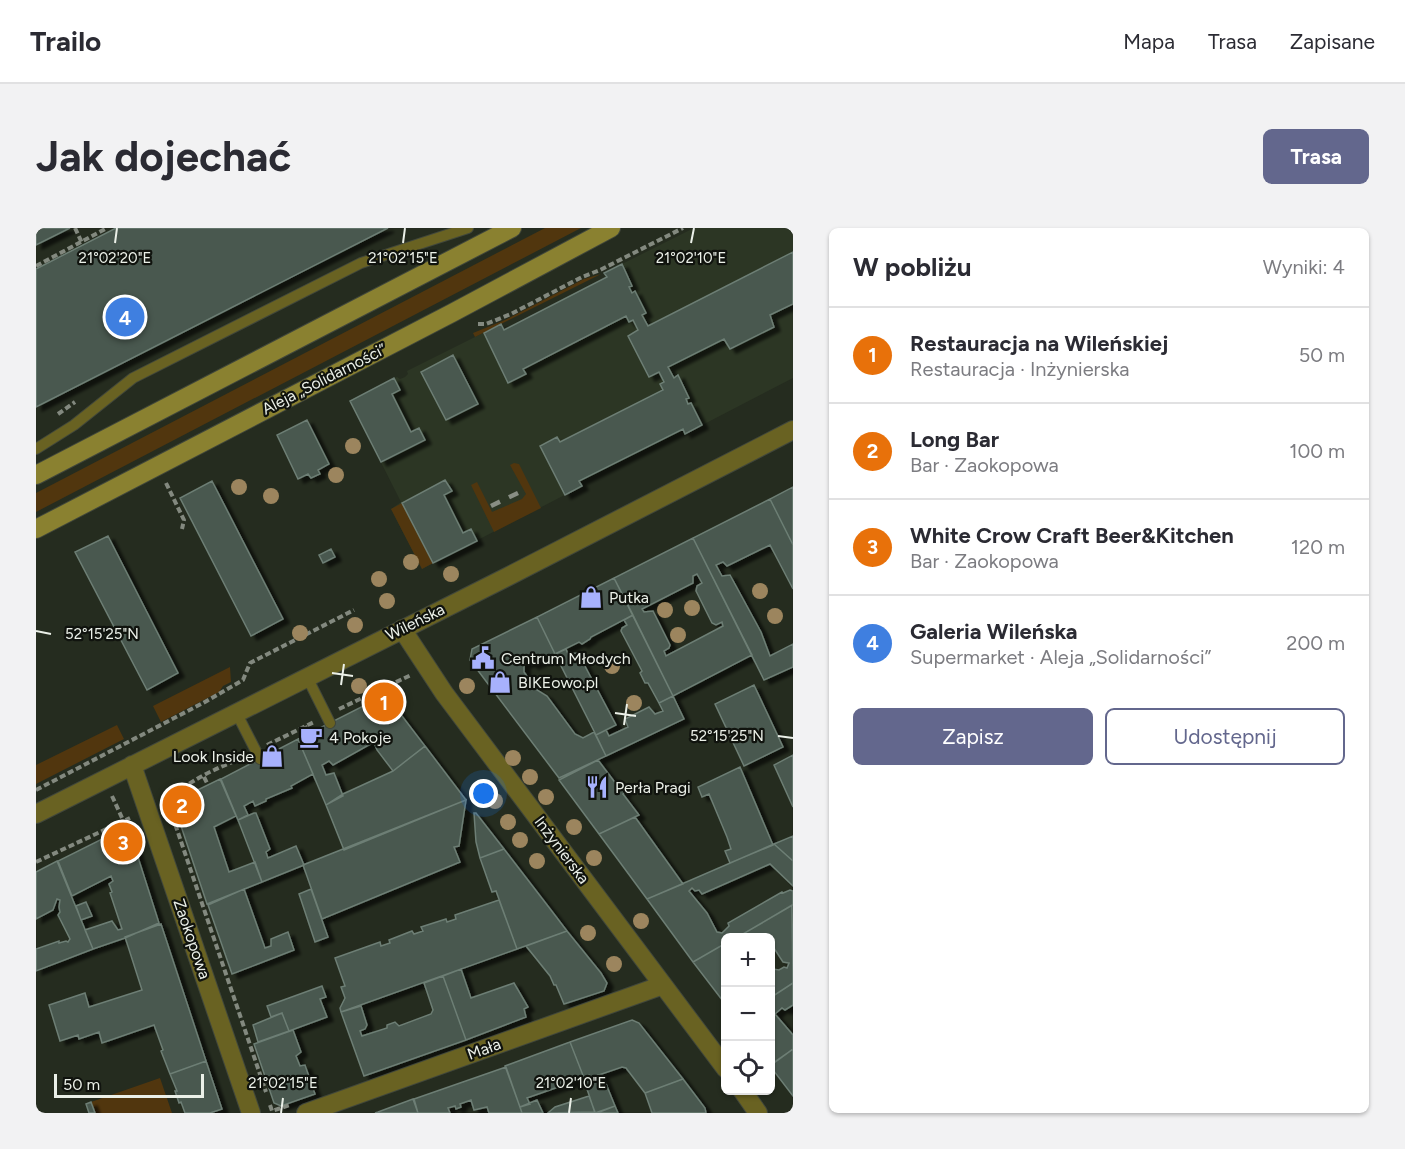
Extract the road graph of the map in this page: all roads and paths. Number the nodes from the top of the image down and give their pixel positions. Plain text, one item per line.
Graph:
1 (75, 228) edge
2 (107, 228) edge
3 (468, 228) edge
4 (512, 228) edge
5 (611, 228) edge
6 (683, 228) edge
7 (82, 243) junction
8 (36, 266) edge
9 (478, 324) dead end
10 (793, 430) edge
11 (36, 449) edge
12 (36, 475) edge
13 (166, 483) dead end
14 (36, 529) edge
15 (182, 529) dead end
16 (354, 610) dead end
17 (402, 628) junction
18 (416, 672) dead end
19 (307, 677) junction
20 (385, 686) junction
21 (385, 698) dead end
22 (236, 712) junction
23 (328, 719) junction
24 (305, 726) junction
25 (309, 734) dead end
26 (258, 755) junction
27 (132, 765) junction
28 (204, 777) junction
29 (208, 785) dead end
30 (36, 790) edge
31 (174, 803) junction
32 (148, 811) junction
33 (36, 814) edge
34 (36, 862) edge
35 (663, 985) junction
36 (721, 1062) edge
37 (745, 1095) edge
38 (300, 1108) edge
39 (251, 1113) edge
40 (758, 1113) edge

1 - 7 path
2 - 7 path
3 - 11 lane
4 - 12 main road
5 - 14 main road, Aleja „Solidarności”
6 - 9 path
7 - 8 path
10 - 17 street, Wileńska
13 - 15 path
16 - 30 path
17 - 19 street, Wileńska
17 - 35 street, Inżynierska
18 - 20 path
19 - 22 street, Wileńska
19 - 23 lane
20 - 21 path
20 - 23 path
22 - 26 lane
22 - 27 street, Wileńska
23 - 24 path
24 - 25 path
24 - 26 path
26 - 28 path
27 - 32 street, Zaokopowa
27 - 33 street, Wileńska
28 - 29 path
28 - 31 path
31 - 32 path
31 - 38 path
32 - 34 path
32 - 39 street, Zaokopowa
35 - 36 street, Inżynierska
35 - 38 street, Mała
37 - 40 street

